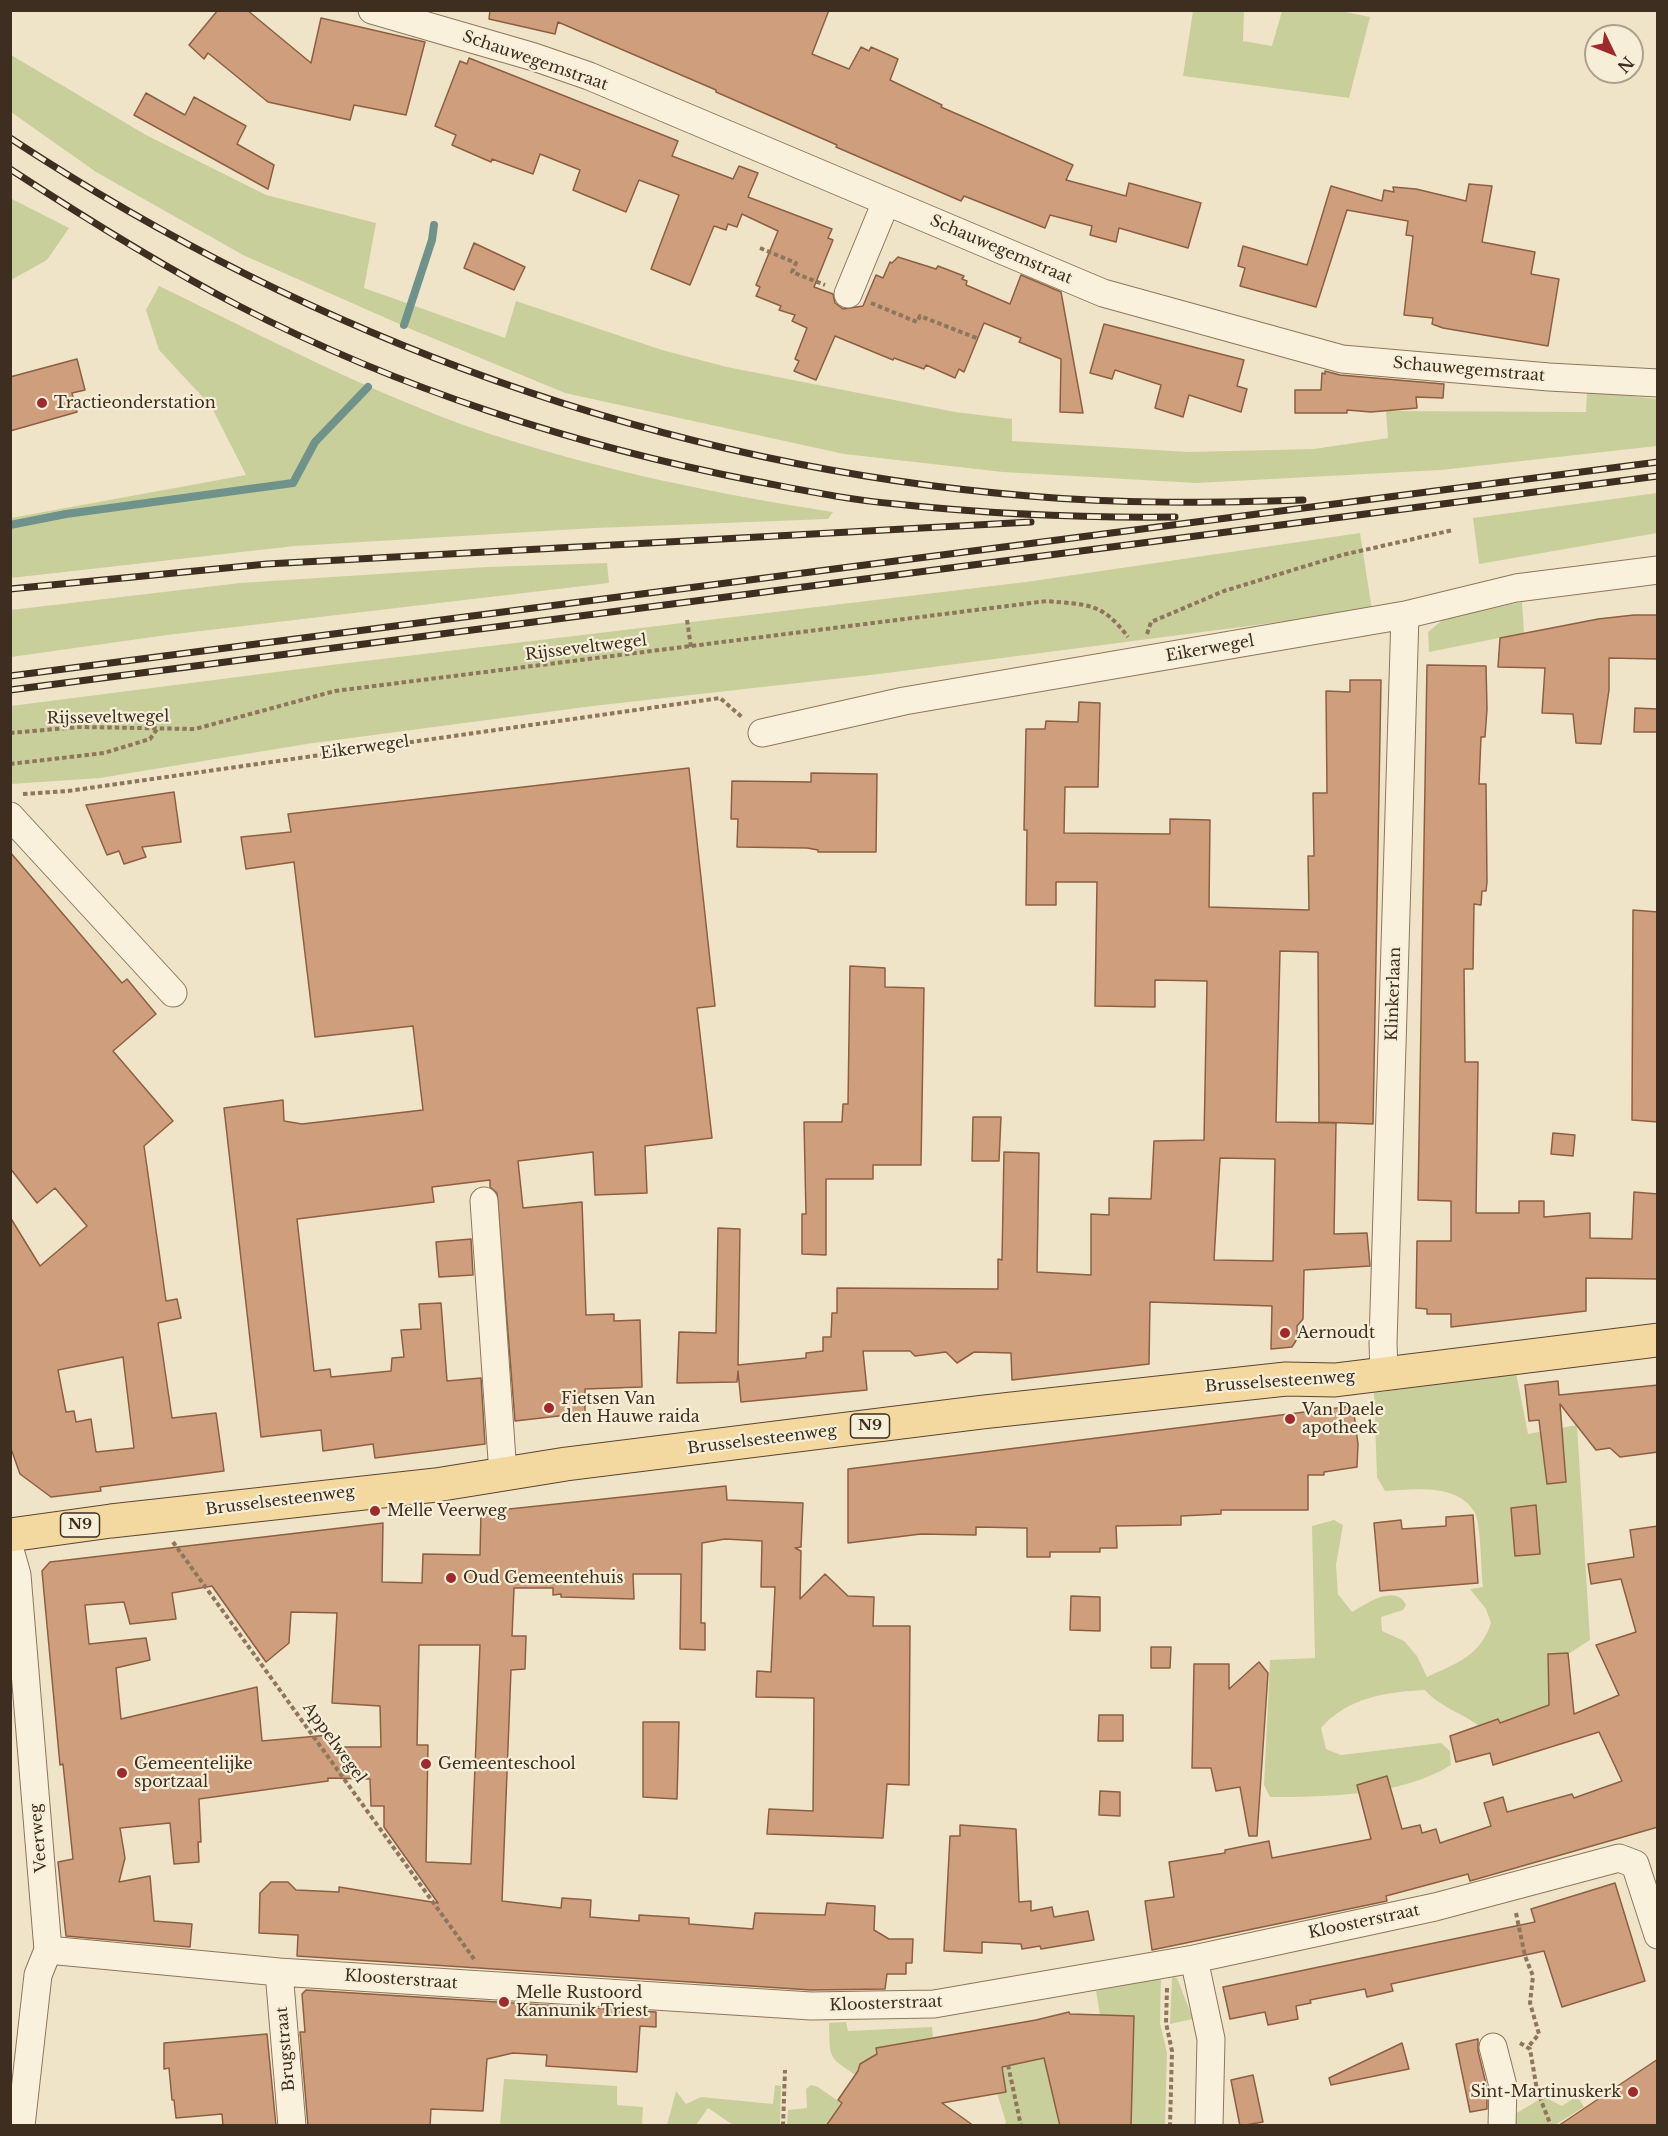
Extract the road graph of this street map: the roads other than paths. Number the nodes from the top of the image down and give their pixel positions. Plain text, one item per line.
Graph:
1 (372, 10) edge
2 (886, 202) junction
3 (848, 294) dead end
4 (1658, 383) edge
5 (1658, 570) edge
6 (1405, 615) junction
7 (762, 733) dead end
8 (16, 805) edge
9 (173, 993) dead end
10 (484, 1201) dead end
11 (1658, 1340) edge
12 (1384, 1373) junction
13 (503, 1474) junction
14 (10, 1535) edge
15 (10, 1550) edge
16 (1658, 1935) edge
17 (48, 1950) junction
18 (1194, 1959) junction
19 (279, 1972) junction
20 (1503, 2044) road end
21 (21, 2126) edge
22 (292, 2126) edge
23 (1209, 2126) edge
24 (1502, 2126) edge

1 - 2 street, Schauwegemstraat
2 - 3 street
2 - 4 street, Schauwegemstraat
5 - 6 street, Eikerwegel
6 - 7 street, Eikerwegel
6 - 12 street, Klinkerlaan
8 - 9 street
10 - 13 street
11 - 12 main road, Brusselsesteenweg / N9
12 - 13 main road, Brusselsesteenweg / N9
13 - 14 main road, Brusselsesteenweg / N9
15 - 17 street, Veerweg
16 - 18 street, Kloosterstraat
17 - 19 street, Kloosterstraat
17 - 21 street, Veerweg
18 - 19 street, Kloosterstraat
18 - 23 street
19 - 22 street, Brugstraat
20 - 24 street

